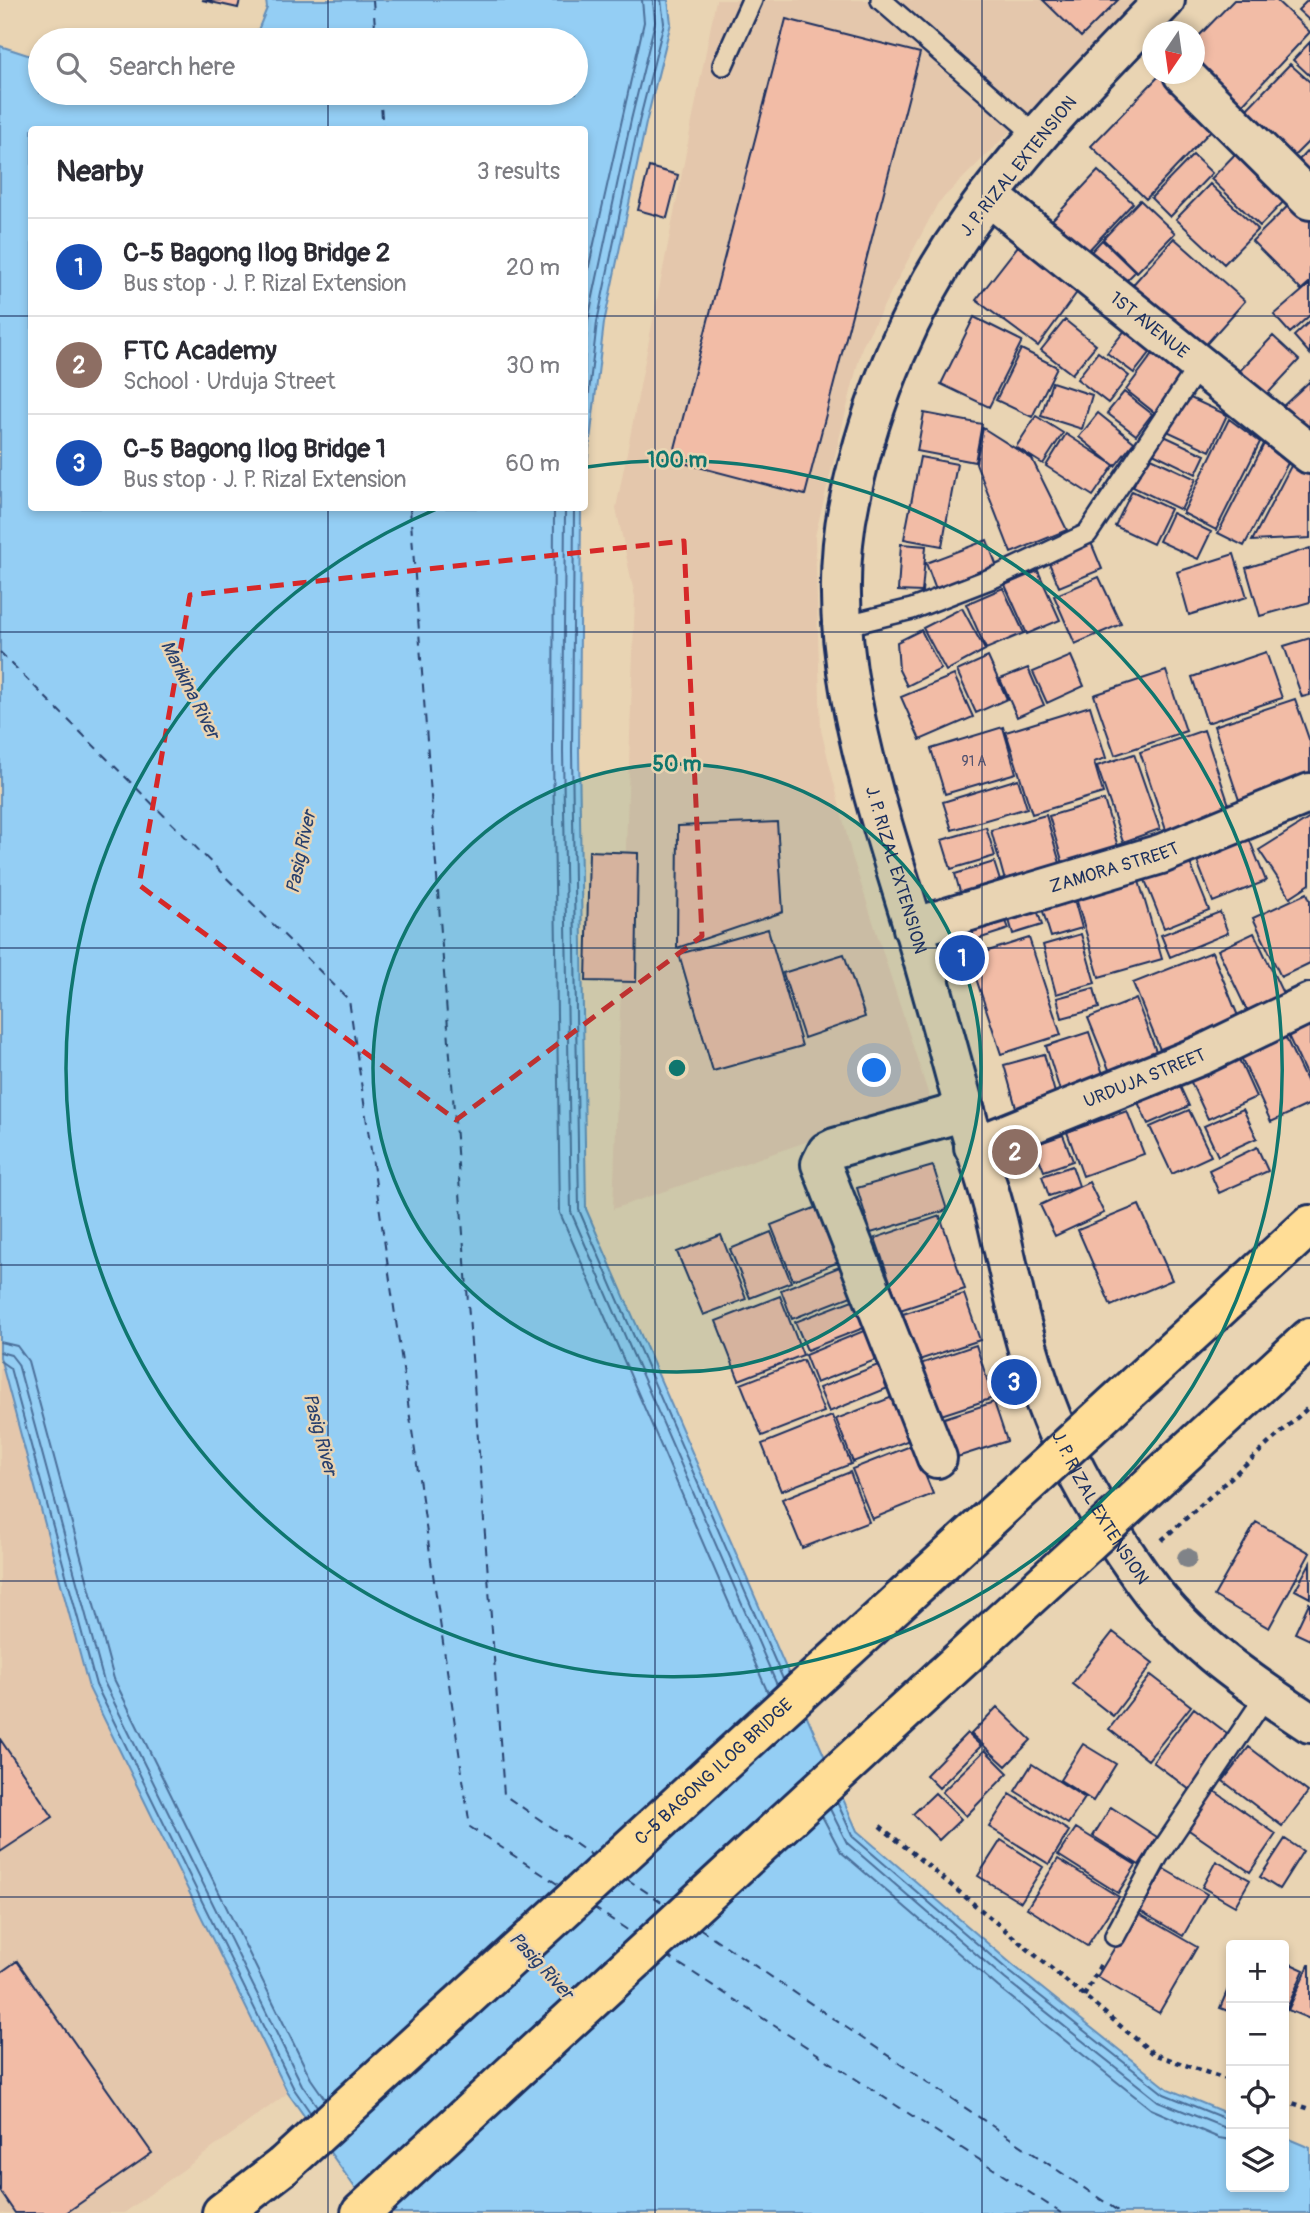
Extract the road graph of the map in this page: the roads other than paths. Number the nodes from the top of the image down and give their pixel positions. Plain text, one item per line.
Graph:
1 (752, 0) edge
2 (881, 0) edge
3 (1155, 15) edge
4 (723, 65) dead end
5 (1193, 84) edge
6 (1038, 137) junction
7 (989, 196) junction
8 (1310, 200) edge
9 (1200, 364) junction
10 (1310, 454) edge
11 (842, 626) junction
12 (1310, 793) edge
13 (914, 928) junction
14 (1310, 1003) edge
15 (970, 1129) junction
16 (1310, 1225) edge
17 (1310, 1338) edge
18 (937, 1458) dead end
19 (1267, 1694) junction
20 (1310, 1723) edge
21 (1115, 1936) road end
22 (222, 2213) edge
23 (361, 2213) edge

1 - 4 lane
2 - 6 lane
3 - 6 main road, J. P. RIZAL EXTENSION
5 - 8 main road
6 - 7 main road, J. P. RIZAL EXTENSION
7 - 9 main road, 1ST AVENUE
7 - 11 main road, J. P. RIZAL EXTENSION
9 - 10 main road, 1ST AVENUE
9 - 11 lane
11 - 13 main road, J. P. RIZAL EXTENSION
12 - 13 main road, ZAMORA STREET
13 - 15 main road, J. P. RIZAL EXTENSION
14 - 15 main road, URDUJA STREET
15 - 18 main road, URDUJA STREET
15 - 19 main road, J. P. RIZAL EXTENSION
16 - 22 main road, C-5 BAGONG ILOG BRIDGE, bridge
17 - 23 main road, bridge
19 - 20 main road, J. P. RIZAL EXTENSION
19 - 21 lane

